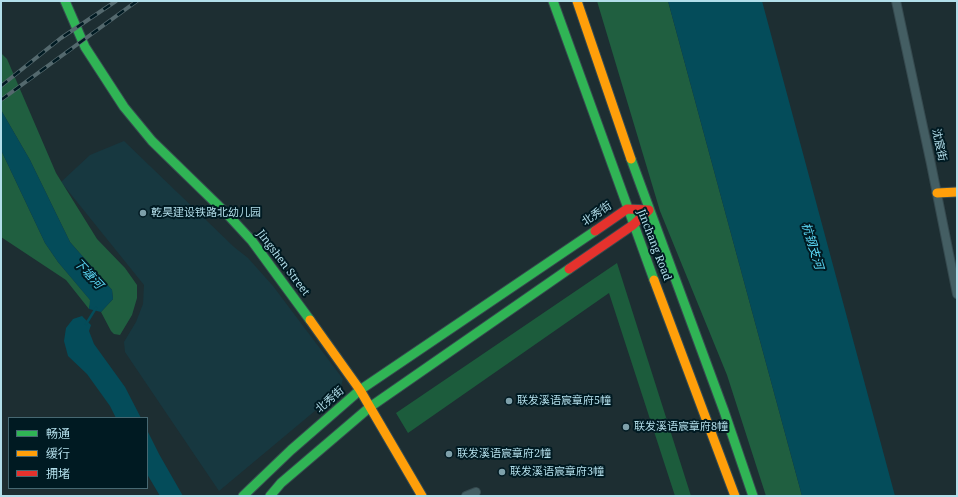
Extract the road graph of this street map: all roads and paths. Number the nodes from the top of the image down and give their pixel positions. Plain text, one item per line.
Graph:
1 (65, 1) edge
2 (553, 1) edge
3 (577, 1) edge
4 (896, 1) edge
5 (957, 192) edge
6 (937, 193) junction
7 (627, 208) junction
8 (649, 210) junction
9 (633, 226) junction
10 (957, 294) edge
11 (360, 390) junction
12 (370, 407) junction
13 (476, 492) dead end
14 (243, 496) edge
15 (270, 496) edge
16 (422, 496) edge
17 (466, 496) edge
18 (735, 496) edge
19 (753, 496) edge

1 - 11 main road, Jingshen Street
2 - 7 main road, Jinchang Road
3 - 8 main road, Jinchang Road
4 - 6 street, 沈宸街
5 - 6 main road
6 - 10 street, 沈宸街
7 - 8 main road, 北秀街
7 - 9 main road, Jinchang Road
7 - 11 main road, 北秀街
8 - 9 main road
8 - 19 main road, Jinchang Road
9 - 12 main road
9 - 18 main road, Jinchang Road
11 - 12 main road, Jingshen Street
11 - 14 main road, 北秀街
12 - 15 main road
12 - 16 main road, Jingshen Street
13 - 17 street

